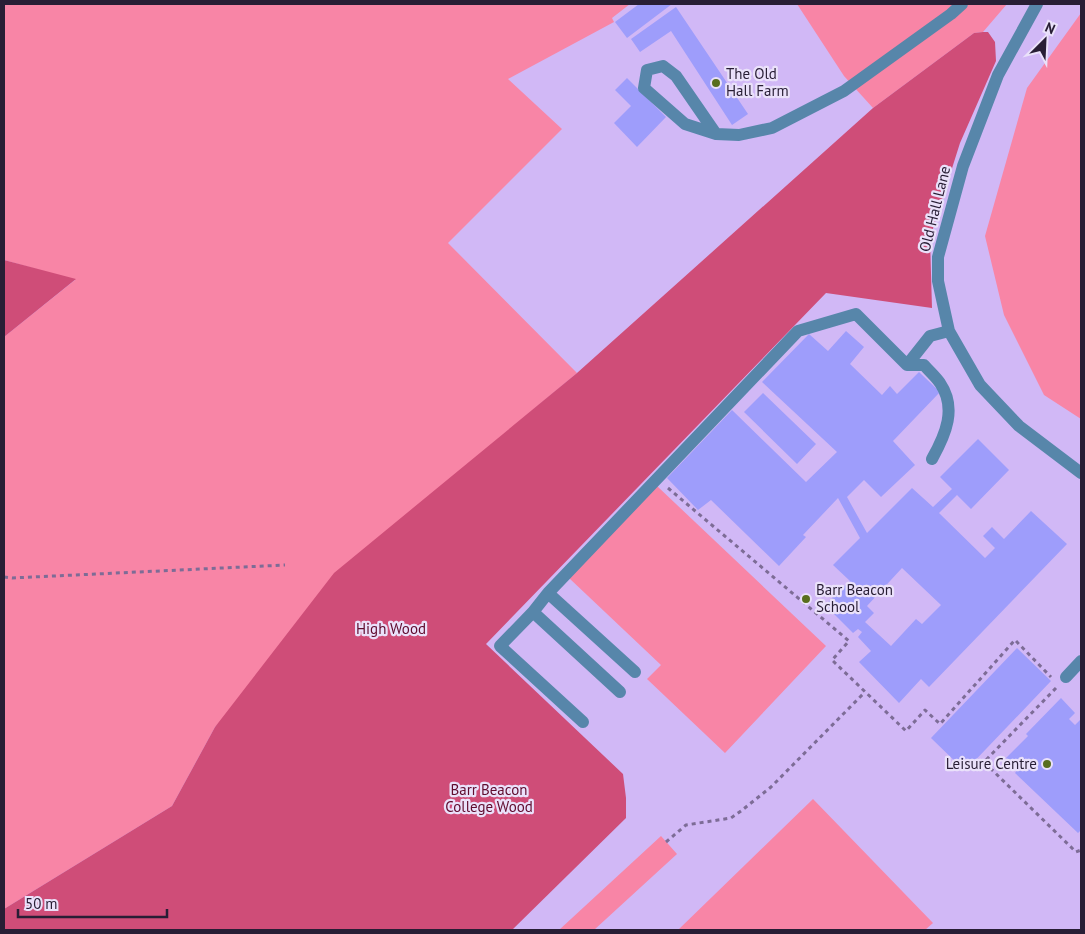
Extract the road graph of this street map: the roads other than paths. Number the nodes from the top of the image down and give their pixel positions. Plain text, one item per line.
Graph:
1 (962, 4) edge
2 (1037, 4) edge
3 (716, 134) junction
4 (949, 331) junction
5 (907, 365) junction
6 (932, 459) dead end
7 (1081, 473) edge
8 (548, 593) junction
9 (533, 612) junction
10 (1081, 661) edge
11 (635, 672) dead end
12 (1062, 681) road end
13 (620, 692) dead end
14 (583, 722) dead end

1 - 3 street
2 - 4 street, Old Hall Lane
3 - 3 street
4 - 5 street
4 - 7 street, Old Hall Lane
5 - 6 street
5 - 8 street
8 - 9 street
8 - 11 street
9 - 13 street
9 - 14 street
10 - 12 street

